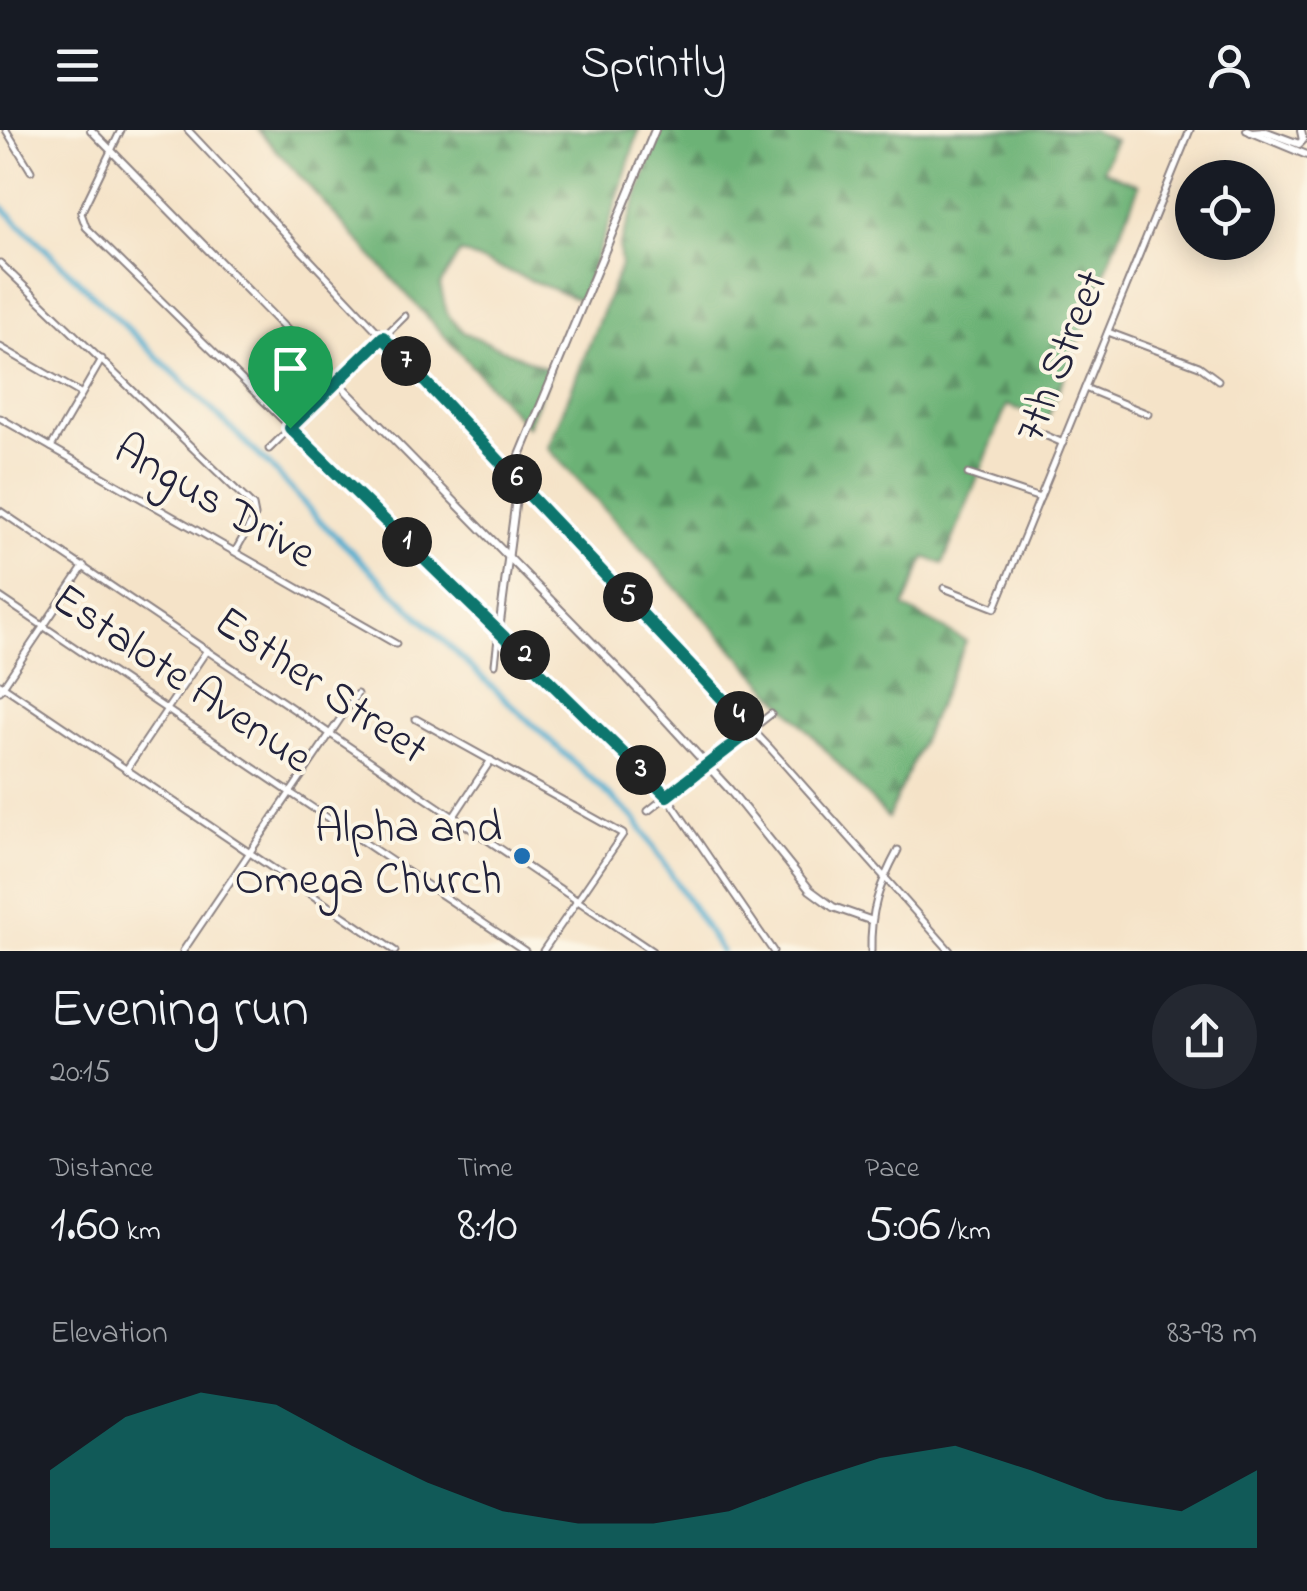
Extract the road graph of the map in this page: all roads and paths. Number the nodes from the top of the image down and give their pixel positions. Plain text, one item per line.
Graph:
1 (6, 130) edge
2 (91, 130) edge
3 (121, 130) edge
4 (188, 130) edge
5 (655, 130) edge
6 (1190, 130) edge
7 (1249, 131) edge
8 (1302, 132) edge
9 (111, 149) junction
10 (1307, 155) edge
11 (32, 172) dead end
12 (0, 262) edge
13 (405, 316) dead end
14 (1108, 332) junction
15 (383, 337) junction
16 (0, 347) edge
17 (102, 359) junction
18 (1218, 380) dead end
19 (336, 383) junction
20 (1085, 388) junction
21 (81, 393) junction
22 (1148, 414) dead end
23 (0, 418) edge
24 (1024, 426) dead end
25 (290, 428) junction
26 (1063, 442) junction
27 (51, 447) junction
28 (269, 450) dead end
29 (515, 473) junction
30 (968, 474) dead end
31 (518, 483) junction
32 (1040, 498) junction
33 (0, 511) edge
34 (235, 552) junction
35 (510, 557) junction
36 (84, 566) junction
37 (944, 588) dead end
38 (0, 598) edge
39 (44, 626) junction
40 (499, 630) junction
41 (396, 644) dead end
42 (207, 650) junction
43 (494, 664) dead end
44 (1, 688) edge
45 (357, 694) dead end
46 (167, 710) junction
47 (771, 714) dead end
48 (416, 719) dead end
49 (752, 730) junction
50 (330, 734) junction
51 (491, 760) junction
52 (707, 765) junction
53 (126, 770) junction
54 (290, 794) junction
55 (667, 796) junction
56 (648, 812) dead end
57 (453, 816) junction
58 (898, 850) dead end
59 (250, 854) junction
60 (883, 878) junction
61 (578, 900) junction
62 (870, 920) junction
63 (946, 949) edge
64 (184, 951) edge
65 (395, 951) edge
66 (525, 951) edge
67 (543, 951) edge
68 (652, 951) edge
69 (773, 951) edge
70 (871, 951) edge

1 - 11 street
2 - 9 street
3 - 9 street
4 - 15 street
5 - 29 street
6 - 14 street, 7th Street
7 - 8 street
7 - 10 street
9 - 19 street
9 - 25 street
12 - 17 street
13 - 15 street
14 - 18 street
14 - 20 street, 7th Street
15 - 19 street
15 - 29 street
16 - 21 street
17 - 21 street
17 - 34 street
19 - 25 street
19 - 35 street
20 - 22 street
20 - 26 street, 7th Street
21 - 27 street
23 - 27 street, Angus Drive
24 - 26 street
25 - 28 street
25 - 40 street
26 - 32 street, 7th Street
27 - 34 street, Angus Drive
29 - 31 street
30 - 32 street
31 - 35 street
31 - 49 street
32 - 37 street, 7th Street
33 - 36 street, Esther Street
34 - 41 street, Angus Drive
35 - 40 street
35 - 52 street
36 - 39 street
36 - 42 street, Esther Street
38 - 39 street, Estalote Avenue
39 - 44 street
39 - 46 street, Estalote Avenue
40 - 43 street
40 - 55 street
42 - 46 street
42 - 50 street, Esther Street
44 - 53 street
45 - 50 street
46 - 53 street
46 - 54 street, Estalote Avenue
47 - 49 street
48 - 51 street
49 - 52 street
49 - 60 street
50 - 54 street
50 - 57 street, Esther Street
51 - 57 street
51 - 61 street
52 - 55 street
52 - 62 street
53 - 59 street
54 - 59 street
54 - 66 street, Estalote Avenue
55 - 56 street
55 - 69 street
57 - 61 street, Esther Street
58 - 60 street
59 - 64 street
59 - 65 street
60 - 62 street
60 - 63 street
61 - 67 street
61 - 68 street, Esther Street
62 - 70 street

